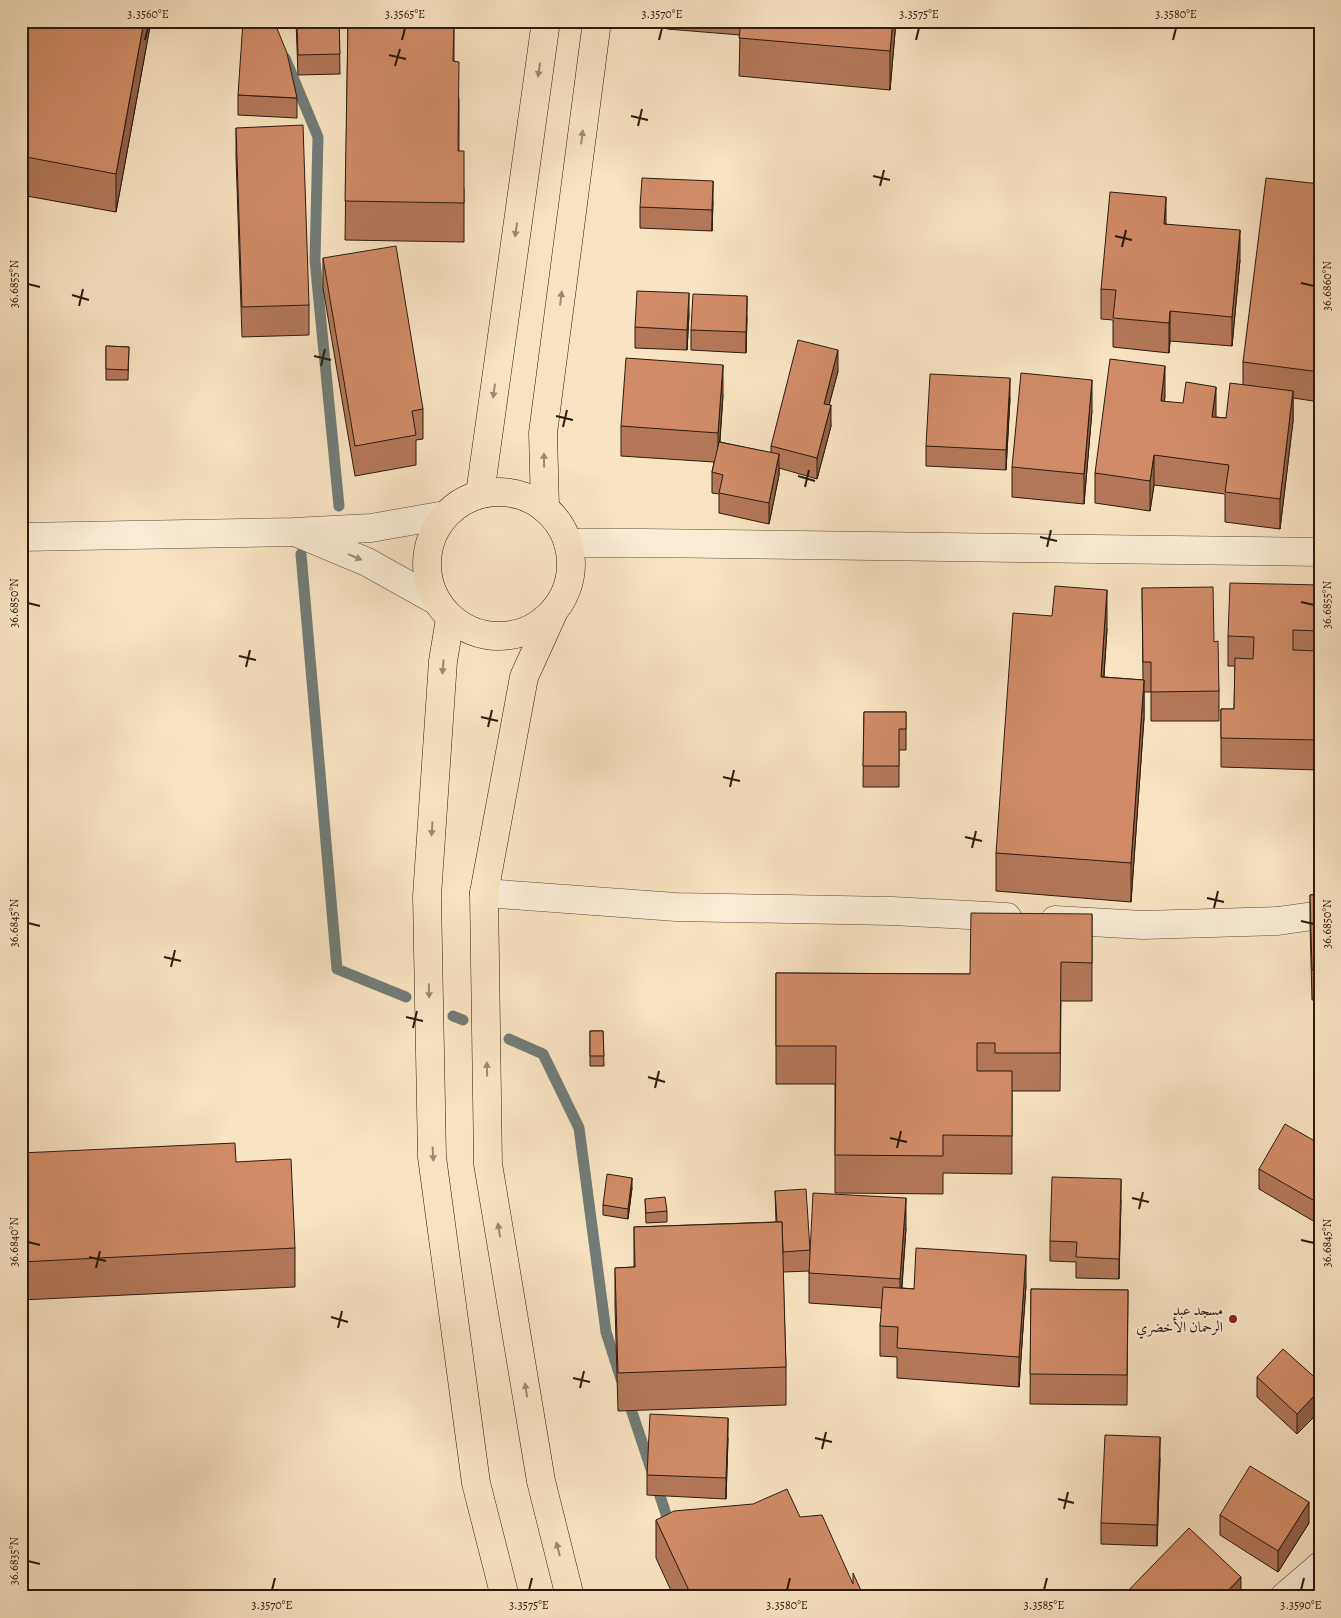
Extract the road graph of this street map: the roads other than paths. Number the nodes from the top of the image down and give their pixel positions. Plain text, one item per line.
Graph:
1 (546, 21) edge
2 (597, 21) edge
3 (480, 494) junction
4 (545, 508) junction
5 (446, 515) junction
6 (294, 532) junction
7 (21, 536) edge
8 (568, 543) junction
9 (1320, 552) edge
10 (443, 610) junction
11 (553, 613) junction
12 (484, 893) junction
13 (1320, 915) edge
14 (1320, 1566) edge
15 (505, 1597) edge
16 (570, 1597) edge
17 (1284, 1597) edge

1 -> 3 highway
4 -> 2 highway
3 - 4 highway
3 - 5 highway
4 - 8 highway
5 - 6 street
5 - 10 highway
6 - 7 street
6 -> 10 street
8 - 9 street
8 - 11 highway
10 - 11 highway
10 -> 15 highway
11 - 12 highway
12 - 13 street
16 -> 12 highway
14 - 17 street

